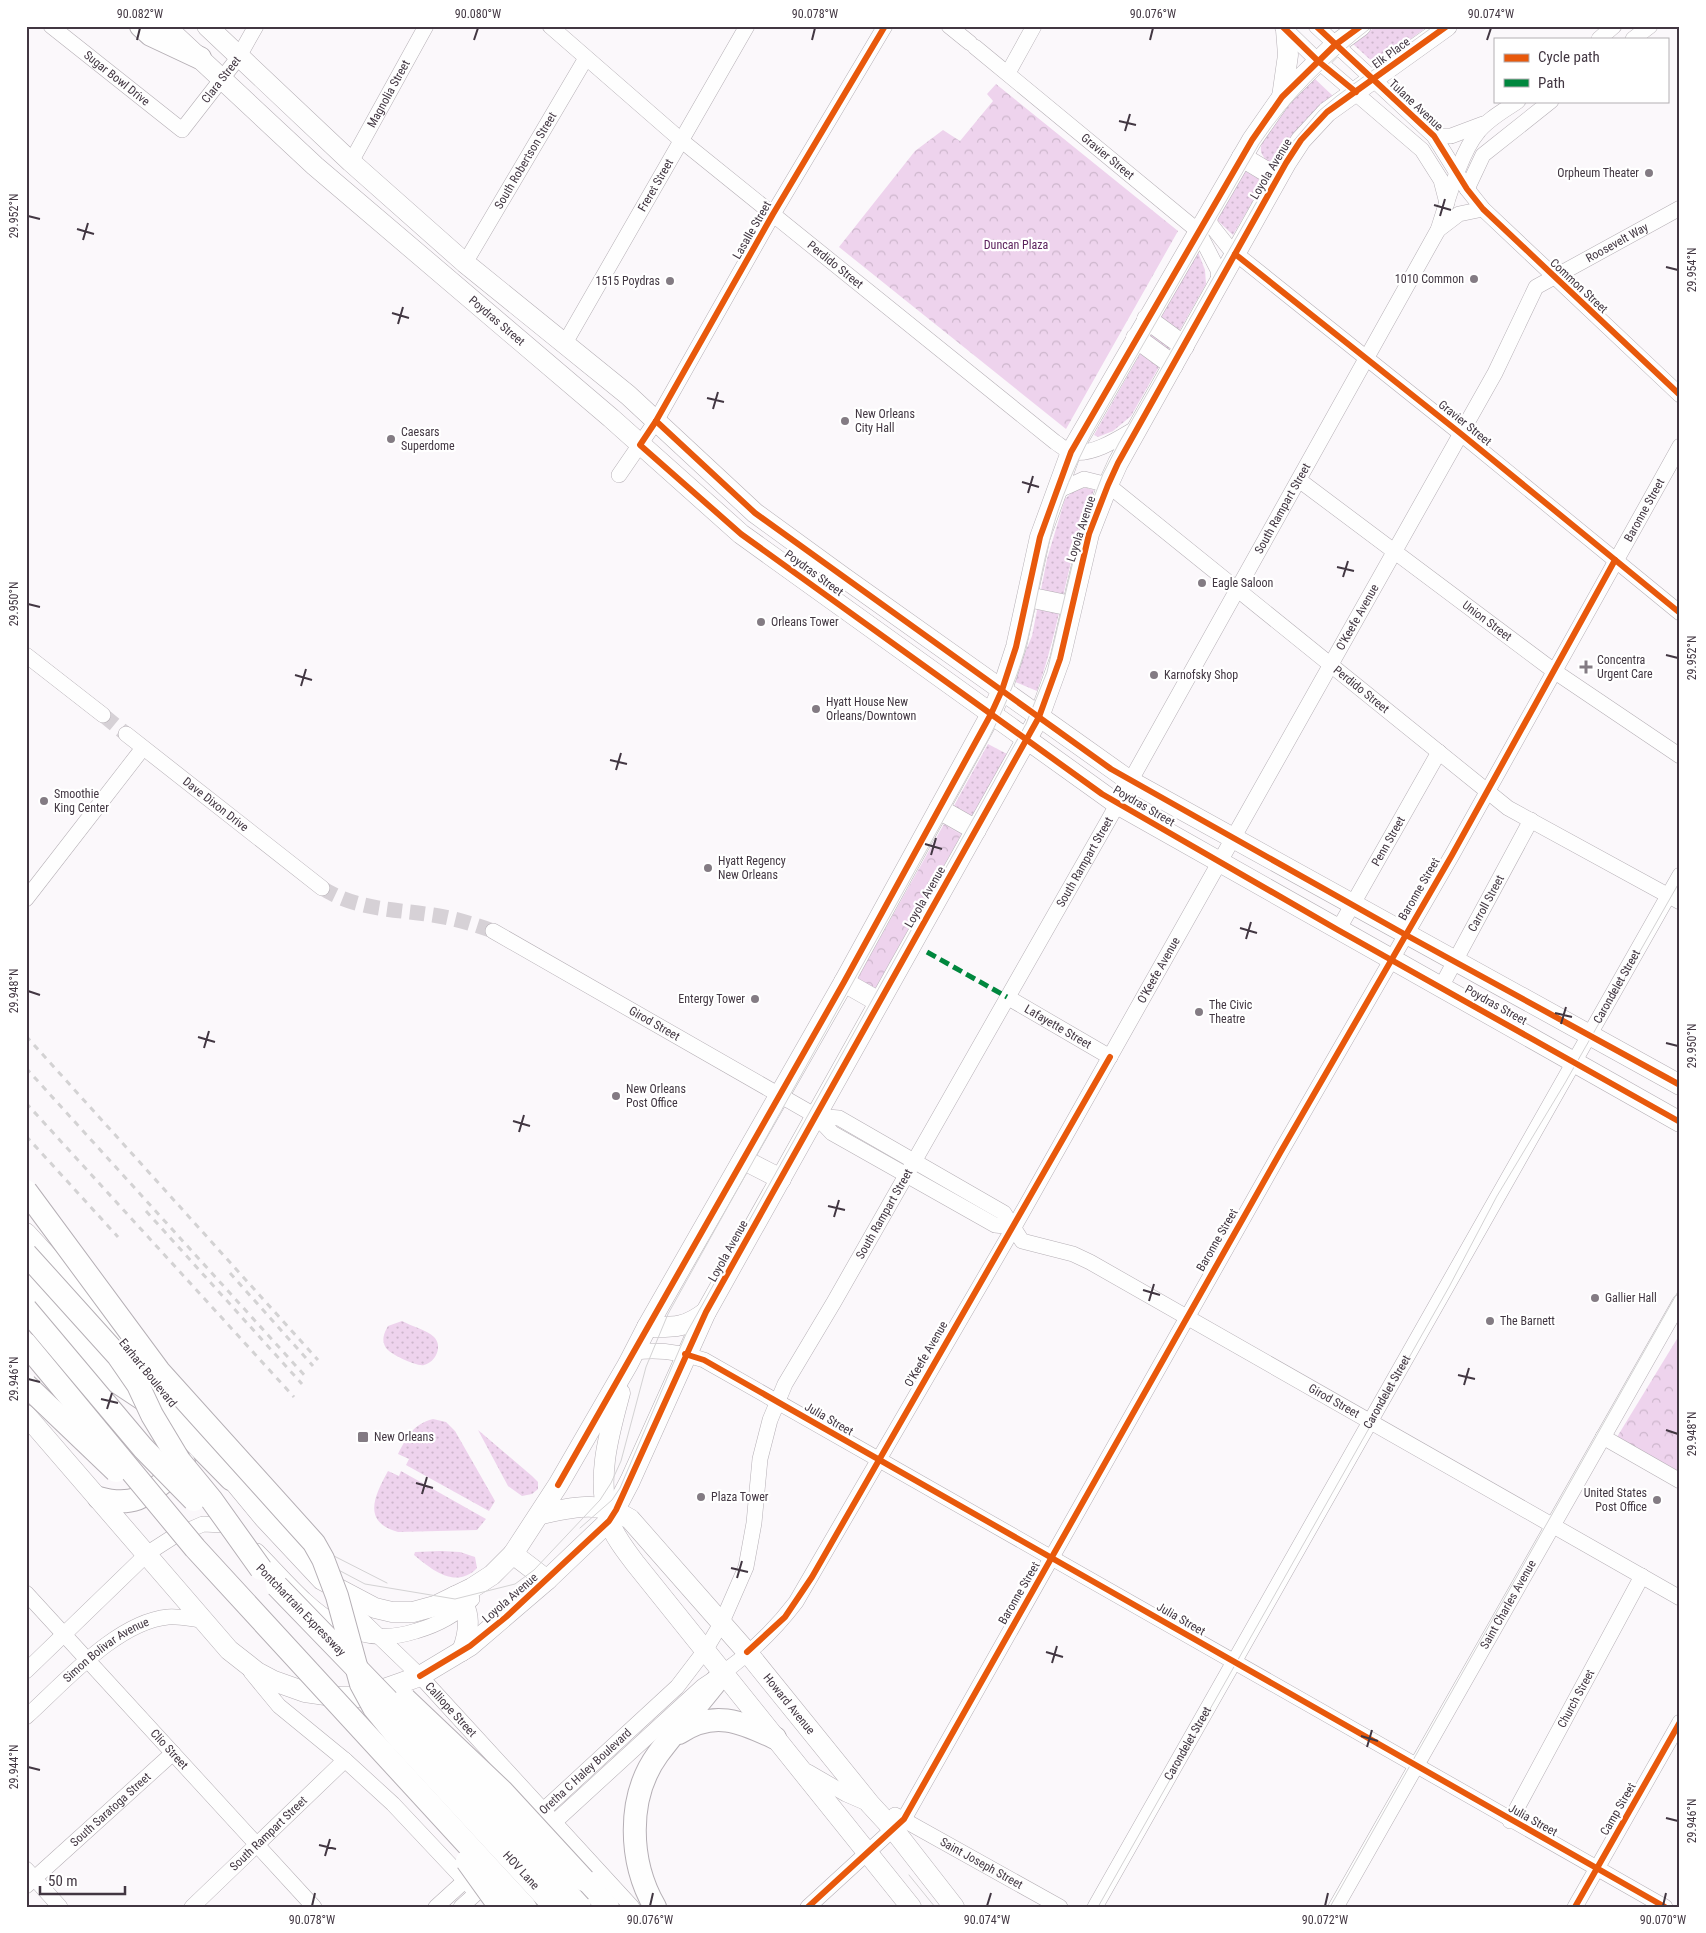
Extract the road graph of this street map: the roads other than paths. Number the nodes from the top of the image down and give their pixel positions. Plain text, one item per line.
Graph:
1 (51, 26) edge
2 (141, 26) edge
3 (165, 26) edge
4 (207, 26) edge
5 (256, 26) edge
6 (426, 26) edge
7 (550, 26) edge
8 (747, 26) edge
9 (885, 26) edge
10 (950, 26) edge
11 (1034, 26) edge
12 (1316, 26) edge
13 (1361, 26) edge
14 (1447, 26) edge
15 (1614, 26) edge
16 (1650, 26) edge
17 (1284, 28) edge
18 (1600, 38) edge
19 (1634, 38) edge
20 (1335, 45) junction
21 (200, 58) junction
22 (238, 58) junction
23 (586, 58) junction
24 (1318, 61) junction
25 (1008, 73) junction
26 (222, 79) junction
27 (1373, 80) junction
28 (1356, 92) junction
29 (1282, 97) junction
30 (1517, 102) edge
31 (1550, 102) edge
32 (1486, 123) junction
33 (182, 130) joint
34 (1434, 136) junction
35 (682, 141) junction
36 (1242, 157) junction
37 (351, 162) junction
38 (1457, 174) junction
39 (1277, 178) junction
40 (1467, 189) junction
41 (1447, 203) junction
42 (1680, 208) edge
43 (1483, 209) junction
44 (1208, 213) junction
45 (774, 214) junction
46 (1438, 230) junction
47 (1198, 231) junction
48 (1235, 254) junction
49 (465, 263) junction
50 (1554, 278) junction
51 (1219, 282) junction
52 (1147, 319) junction
53 (1136, 338) junction
54 (565, 343) junction
55 (1184, 346) junction
56 (1365, 359) junction
57 (1173, 365) junction
58 (1680, 396) edge
59 (656, 422) junction
60 (1138, 427) junction
61 (1460, 433) junction
62 (640, 445) junction
63 (1680, 446) edge
64 (1071, 452) junction
65 (619, 475) dead end
66 (1299, 480) junction
67 (1108, 485) junction
68 (1055, 492) junction
69 (1394, 551) junction
70 (1615, 560) junction
71 (843, 577) junction
72 (1238, 590) junction
73 (828, 597) junction
74 (871, 597) junction
75 (1028, 597) junction
76 (1071, 606) junction
77 (1680, 613) edge
78 (857, 617) junction
79 (26, 655) edge
80 (1330, 664) junction
81 (1554, 672) junction
82 (1002, 690) junction
83 (991, 714) junction
84 (103, 715) tunnel mouth
85 (1039, 717) junction
86 (126, 734) tunnel mouth
87 (1027, 740) junction
88 (143, 748) junction
89 (1439, 752) junction
90 (1680, 756) edge
91 (1130, 781) junction
92 (1487, 792) junction
93 (1117, 804) junction
94 (939, 809) junction
95 (1531, 820) junction
96 (976, 830) junction
97 (1232, 837) junction
98 (1218, 861) junction
99 (1680, 875) edge
100 (322, 888) tunnel mouth
101 (1674, 898) edge
102 (26, 899) edge
103 (1352, 905) junction
104 (1338, 930) junction
105 (493, 932) tunnel mouth
106 (1406, 935) junction
107 (1391, 960) junction
108 (1454, 962) junction
109 (844, 982) junction
110 (1441, 987) junction
111 (1007, 997) junction
112 (879, 1002) junction
113 (1589, 1035) junction
114 (1110, 1057) junction
115 (1574, 1063) junction
116 (1680, 1086) edge
117 (780, 1095) junction
118 (816, 1116) junction
119 (1672, 1118) edge
120 (744, 1160) junction
121 (914, 1160) junction
122 (906, 1175) junction
123 (781, 1179) junction
124 (26, 1191) edge
125 (1014, 1227) junction
126 (26, 1233) edge
127 (26, 1254) edge
128 (26, 1280) edge
129 (1680, 1302) edge
130 (26, 1309) edge
131 (706, 1312) junction
132 (1187, 1316) junction
133 (647, 1327) junction
134 (26, 1344) edge
135 (686, 1354) junction
136 (631, 1358) junction
137 (26, 1385) edge
138 (776, 1402) junction
139 (26, 1415) edge
140 (1370, 1422) junction
141 (182, 1428) junction
142 (1603, 1438) junction
143 (877, 1460) junction
144 (231, 1479) junction
145 (1680, 1482) edge
146 (99, 1498) junction
147 (611, 1513) junction
148 (541, 1514) junction
149 (264, 1518) joint
150 (1552, 1526) junction
151 (195, 1548) junction
152 (148, 1553) junction
153 (513, 1554) junction
154 (1051, 1558) junction
155 (668, 1560) junction
156 (261, 1569) junction
157 (1642, 1576) junction
158 (647, 1578) junction
159 (322, 1580) junction
160 (547, 1580) junction
161 (277, 1586) junction
162 (26, 1593) edge
163 (1680, 1598) edge
164 (460, 1601) junction
165 (202, 1620) junction
166 (722, 1622) junction
167 (65, 1635) junction
168 (379, 1638) junction
169 (706, 1649) junction
170 (462, 1651) junction
171 (747, 1652) junction
172 (89, 1661) junction
173 (1233, 1661) junction
174 (244, 1663) junction
175 (26, 1671) edge
176 (723, 1673) junction
177 (420, 1676) junction
178 (26, 1717) edge
179 (1680, 1722) edge
180 (674, 1736) junction
181 (775, 1738) junction
182 (173, 1752) junction
183 (345, 1760) junction
184 (796, 1764) junction
185 (1416, 1766) junction
186 (419, 1790) junction
187 (870, 1804) junction
188 (543, 1811) junction
189 (1510, 1821) junction
190 (554, 1822) junction
191 (899, 1824) junction
192 (258, 1845) junction
193 (868, 1852) junction
194 (1597, 1868) junction
195 (29, 1878) edge
196 (465, 1880) junction
197 (476, 1893) junction
198 (60, 1907) edge
199 (192, 1907) edge
200 (314, 1907) edge
201 (436, 1907) edge
202 (461, 1907) edge
203 (486, 1907) edge
204 (500, 1907) edge
205 (525, 1907) edge
206 (555, 1907) edge
207 (580, 1907) edge
208 (608, 1907) edge
209 (632, 1907) edge
210 (655, 1907) edge
211 (808, 1907) edge
212 (911, 1907) edge
213 (954, 1907) edge
214 (1060, 1907) edge
215 (1095, 1907) edge
216 (1336, 1907) edge
217 (1575, 1907) edge
218 (1665, 1907) edge

1 - 33 street, Sugar Bowl Drive
2 - 21 highway
3 - 21 main road, Poydras Street
4 - 22 main road, Poydras Street
5 - 22 street, Clara Street
6 - 37 street, Magnolia Street
7 - 23 street, Perdido Street
8 - 35 street, Freret Street
9 - 45 street, Lasalle Street
10 - 25 street, Gravier Street
11 - 25 street
12 - 20 street, Tulane Avenue
13 - 20 main road
14 - 27 main road, Elk Place
15 - 18 street
16 - 19 street
17 - 24 street
17 - 29 main road
20 - 24 main road
20 - 27 street, Tulane Avenue
21 - 26 main road, Poydras Street
22 - 26 street, Clara Street
22 - 37 main road, Poydras Street
23 - 35 street, Perdido Street
23 - 49 street, South Robertson Street
24 - 28 street
24 - 29 main road
25 - 47 street, Gravier Street
26 - 33 street, Clara Street
26 - 62 main road, Poydras Street
27 - 28 main road, Loyola Avenue
27 - 34 street, Tulane Avenue
28 - 39 main road, Loyola Avenue
28 - 41 street
29 - 36 main road
30 - 32 street, South Rampart Street
31 - 40 street
32 - 34 street
32 - 38 street, South Rampart Street
34 - 38 street, Tulane Avenue
35 - 45 street, Perdido Street
35 - 54 street, Freret Street
36 - 39 main road
36 - 44 main road
37 - 49 main road, Poydras Street
38 - 40 street, Tulane Avenue
38 - 41 street, South Rampart Street
39 - 48 main road, Loyola Avenue
40 - 43 street, Common Street
41 - 46 street, South Rampart Street
42 - 50 street, Roosevelt Way
43 - 46 street
43 - 50 street, Common Street
44 - 47 main road
44 - 48 street, Gravier Street
45 - 59 street, Lasalle Street
45 - 64 street, Perdido Street
46 - 56 street, South Rampart Street
47 - 51 street, Gravier Street
47 - 52 main road
48 - 51 main road, Loyola Avenue
48 - 56 street, Gravier Street
49 - 54 main road, Poydras Street
50 - 58 street, Common Street
50 - 61 street, O'Keefe Avenue
51 - 55 main road, Loyola Avenue
52 - 53 main road
52 - 55 main road
53 - 57 main road
53 - 64 main road
54 - 59 main road, Poydras Street
55 - 57 main road, Loyola Avenue
56 - 61 street, Gravier Street
56 - 66 street, South Rampart Street
57 - 60 main road, Loyola Avenue
59 - 62 street, Lasalle Street
59 - 71 main road, Poydras Street
60 - 64 street
60 - 67 main road, Loyola Avenue
61 - 69 street, O'Keefe Avenue
61 - 70 street, Gravier Street
62 - 65 street, Lasalle Street
62 - 73 main road, Poydras Street
63 - 70 street, Baronne Street
64 - 68 main road
66 - 69 street, Union Street
66 - 72 street, South Rampart Street
67 - 68 street, Perdido Street
67 - 72 street, Perdido Street
67 - 76 main road, Loyola Avenue
68 - 75 main road
69 - 80 street, O'Keefe Avenue
69 - 81 street, Union Street
70 - 77 street, Gravier Street
70 - 81 street, Baronne Street
71 - 73 main road
71 - 74 main road, Poydras Street
72 - 80 street, Perdido Street
72 - 91 street, South Rampart Street
73 - 78 main road, Poydras Street
74 - 78 main road
74 - 82 main road, Poydras Street
75 - 76 main road
75 - 82 main road
76 - 85 main road, Loyola Avenue
78 - 83 main road, Poydras Street
79 - 84 street
80 - 89 street, Perdido Street
80 - 97 street, O'Keefe Avenue
81 - 90 street, Union Street
81 - 92 street, Baronne Street
82 - 83 main road
82 - 85 main road, Poydras Street
83 - 87 main road, Poydras Street
83 - 94 main road
85 - 87 main road, Loyola Avenue
85 - 91 main road, Poydras Street
86 - 88 street, Dave Dixon Drive
87 - 93 main road, Poydras Street
87 - 96 main road, Loyola Avenue
88 - 100 street, Dave Dixon Drive
88 - 102 street
89 - 92 street, Perdido Street
89 - 103 street, Penn Street
91 - 93 street, South Rampart Street
91 - 97 main road, Poydras Street
92 - 95 street, Perdido Street
92 - 106 street, Baronne Street
93 - 98 main road, Poydras Street
93 - 111 street, South Rampart Street
94 - 96 main road
94 - 109 main road
95 - 101 street, Perdido Street
95 - 108 street, Carroll Street
96 - 112 main road, Loyola Avenue
97 - 98 street, O'Keefe Avenue
97 - 103 main road, Poydras Street
98 - 104 main road, Poydras Street
98 - 114 street, O'Keefe Avenue
99 - 101 street, Carondelet Street
101 - 113 street, Carondelet Street
103 - 104 street, Penn Street
103 - 106 main road, Poydras Street
104 - 107 main road, Poydras Street
105 - 117 street, Girod Street
106 - 107 street, Baronne Street
106 - 108 main road, Poydras Street
107 - 110 main road, Poydras Street
107 - 132 street, Baronne Street
108 - 110 street, Carroll Street
108 - 113 main road, Poydras Street
109 - 112 main road
109 - 117 main road
110 - 115 main road, Poydras Street
111 - 114 street, Lafayette Street
111 - 121 street, South Rampart Street
112 - 118 main road, Loyola Avenue
113 - 115 street, Carondelet Street
113 - 116 main road, Poydras Street
114 - 125 street, O'Keefe Avenue
115 - 119 main road, Poydras Street
115 - 140 street, Carondelet Street
116 - 119 main road
117 - 118 street, Girod Street
117 - 120 main road
118 - 121 street, Girod Street
118 - 122 street, Girod Street
118 - 123 main road, Loyola Avenue
120 - 123 main road
120 - 133 main road
121 - 122 street, South Rampart Street
121 - 125 street, Girod Street
122 - 125 street, Girod Street
122 - 138 street, South Rampart Street
123 - 131 main road, Loyola Avenue
124 - 206 highway, HOV Lane, bridge
125 - 132 street, Girod Street
125 - 143 street, O'Keefe Avenue
126 - 144 main road, Earhart Boulevard
127 - 156 highway, bridge
128 - 141 highway
129 - 142 street, Saint Charles Avenue
130 - 156 highway, Pontchartrain Expressway, bridge
131 - 133 main road
131 - 135 main road, Loyola Avenue
132 - 140 street, Girod Street
132 - 154 street, Baronne Street
133 - 136 main road
134 - 151 highway, bridge
135 - 136 street, Julia Street
135 - 138 street, Julia Street
135 - 147 main road, Loyola Avenue
136 - 147 main road
136 - 148 main road
137 - 151 highway, bridge
138 - 143 street, Julia Street
138 - 166 street, South Rampart Street
139 - 146 main road
140 - 150 street, Girod Street
140 - 173 street, Carondelet Street
141 - 144 highway
141 - 146 highway
142 - 145 street
142 - 150 street, Saint Charles Avenue
143 - 154 street, Julia Street
143 - 171 street, O'Keefe Avenue
144 - 149 main road, Earhart Boulevard
146 - 152 main road
147 - 148 main road
147 - 155 main road, Howard Avenue
147 - 158 main road
147 - 160 main road, Loyola Avenue
148 - 153 main road
149 - 159 main road, Calliope Street
150 - 157 street, Girod Street
150 - 185 street, Saint Charles Avenue
151 - 186 highway, bridge
152 - 165 main road
152 - 167 street
152 - 168 street, Loyola Avenue
153 - 160 main road
153 - 164 main road
154 - 173 street, Julia Street
154 - 191 street, Baronne Street
155 - 158 main road
155 - 166 main road, Howard Avenue
156 - 161 highway, Pontchartrain Expressway
157 - 163 street, Girod Street
157 - 189 street, Church Street
158 - 169 main road
159 - 164 main road
159 - 168 street, Calliope Street
160 - 170 main road, Loyola Avenue
161 - 207 highway, Pontchartrain Expressway, bridge
161 - 208 highway, bridge
162 - 167 street, Clio Street
164 - 168 street, Loyola Avenue
164 - 170 main road
165 - 172 street, Simon Bolivar Avenue
165 - 174 main road
166 - 169 street, Oretha C Haley Boulevard
166 - 171 main road, Howard Avenue
167 - 172 street, Clio Street
167 - 175 street
168 - 177 street, Calliope Street
169 - 176 main road
169 - 188 street, Oretha C Haley Boulevard
170 - 177 main road, Loyola Avenue
171 - 176 street, Oretha C Haley Boulevard
171 - 187 main road, Howard Avenue
172 - 178 street, Simon Bolivar Avenue
172 - 182 street, Clio Street
173 - 185 street, Julia Street
173 - 215 street, Carondelet Street
174 - 177 main road, Loyola Avenue
174 - 183 street
176 - 180 highway
176 - 181 main road
176 - 190 street, Oretha C Haley Boulevard
177 - 188 street, Calliope Street
179 - 194 street, Camp Street
180 - 181 highway
180 - 210 highway
181 - 184 main road
182 - 192 street, Clio Street
182 - 195 street, South Saratoga Street
183 - 192 street, South Rampart Street
183 - 196 street
184 - 187 street
184 - 193 main road
185 - 189 street, Julia Street
185 - 216 street, Saint Charles Avenue
186 - 204 highway, bridge
186 - 205 highway, bridge
187 - 191 main road, Howard Avenue
188 - 190 street, Calliope Street
188 - 196 street, Oretha C Haley Boulevard
189 - 194 street, Julia Street
190 - 197 street, Oretha C Haley Boulevard
190 - 209 street, Calliope Street
191 - 193 street, Baronne Street
191 - 213 main road, Howard Avenue
191 - 214 street, Saint Joseph Street
192 - 199 street, South Rampart Street
192 - 200 street, Clio Street
193 - 211 street, Baronne Street
193 - 212 main road
194 - 217 street, Camp Street
194 - 218 street, Julia Street
195 - 198 street
196 - 197 street
196 - 201 street, Oretha C Haley Boulevard
197 - 202 street, Oretha C Haley Boulevard
197 - 203 street

